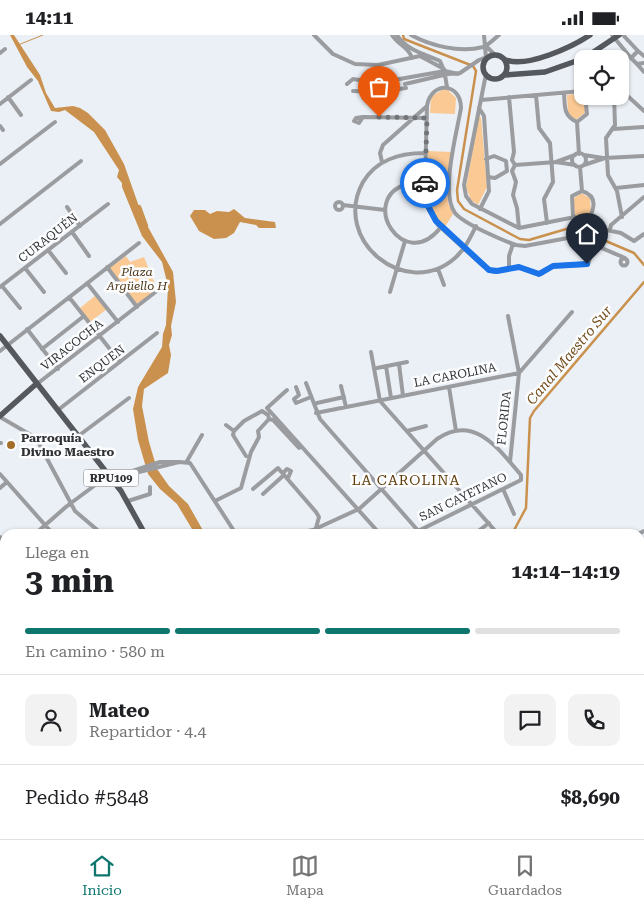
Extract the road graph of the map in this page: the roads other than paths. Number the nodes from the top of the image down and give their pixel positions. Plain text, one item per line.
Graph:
1 (314, 35) edge
2 (392, 35) edge
3 (397, 35) edge
4 (411, 35) edge
5 (484, 35) edge
6 (498, 35) edge
7 (590, 35) edge
8 (623, 35) edge
9 (616, 36) edge
10 (485, 45) junction
11 (5, 49) dead end
12 (596, 50) edge
13 (0, 52) edge
14 (642, 53) edge
15 (412, 57) junction
16 (486, 57) junction
17 (631, 58) junction
18 (506, 60) junction
19 (574, 62) edge
20 (644, 63) edge
21 (637, 64) junction
22 (443, 71) junction
23 (644, 71) edge
24 (486, 74) junction
25 (505, 75) junction
26 (404, 79) junction
27 (31, 80) dead end
28 (347, 84) dead end
29 (406, 86) junction
30 (445, 87) junction
31 (353, 91) dead end
32 (574, 92) edge
33 (564, 93) junction
34 (407, 95) dead end
35 (536, 95) junction
36 (8, 97) junction
37 (509, 97) junction
38 (629, 97) edge
39 (481, 100) junction
40 (0, 104) edge
41 (586, 105) edge
42 (614, 105) edge
43 (427, 106) junction
44 (479, 108) junction
45 (644, 111) edge
46 (21, 115) dead end
47 (363, 117) dead end
48 (427, 118) junction
49 (411, 119) junction
50 (55, 122) dead end
51 (577, 122) junction
52 (0, 126) edge
53 (644, 127) edge
54 (613, 129) junction
55 (3, 130) dead end
56 (426, 153) junction
57 (577, 155) junction
58 (584, 155) junction
59 (644, 156) edge
60 (606, 158) junction
61 (486, 159) junction
62 (512, 160) junction
63 (81, 161) dead end
64 (506, 161) junction
65 (382, 162) junction
66 (554, 162) junction
67 (0, 164) edge
68 (515, 165) junction
69 (574, 165) junction
70 (582, 166) junction
71 (510, 171) junction
72 (488, 177) junction
73 (449, 182) junction
74 (424, 183) junction
75 (644, 185) edge
76 (616, 188) junction
77 (582, 191) junction
78 (644, 197) edge
79 (108, 204) dead end
80 (343, 205) dead end
81 (66, 207) dead end
82 (355, 207) junction
83 (480, 209) junction
84 (385, 210) junction
85 (573, 217) junction
86 (622, 217) junction
87 (587, 222) junction
88 (547, 223) junction
89 (0, 225) edge
90 (80, 225) junction
91 (476, 226) junction
92 (441, 227) junction
93 (519, 228) junction
94 (610, 230) junction
95 (48, 232) dead end
96 (72, 232) junction
97 (644, 234) edge
98 (405, 241) junction
99 (57, 243) junction
100 (139, 243) dead end
101 (513, 244) junction
102 (592, 244) junction
103 (465, 247) junction
104 (48, 250) junction
105 (90, 255) dead end
106 (625, 259) dead end
107 (107, 267) junction
108 (25, 268) junction
109 (509, 268) junction
110 (396, 269) junction
111 (438, 269) junction
112 (66, 273) dead end
113 (87, 283) junction
114 (444, 285) dead end
115 (0, 287) edge
116 (158, 290) dead end
117 (44, 292) dead end
118 (390, 292) dead end
119 (69, 297) junction
120 (137, 307) junction
121 (20, 308) dead end
122 (572, 312) dead end
123 (508, 316) dead end
124 (84, 317) junction
125 (118, 322) junction
126 (27, 329) junction
127 (157, 333) dead end
128 (0, 336) edge
129 (100, 336) junction
130 (0, 340) edge
131 (4, 347) edge
132 (42, 349) junction
133 (372, 352) dead end
134 (120, 362) junction
135 (407, 362) dead end
136 (399, 363) junction
137 (386, 366) junction
138 (377, 368) dead end
139 (58, 369) junction
140 (519, 373) junction
141 (306, 383) dead end
142 (37, 384) junction
143 (341, 386) dead end
144 (296, 387) dead end
145 (449, 387) junction
146 (287, 390) dead end
147 (403, 396) junction
148 (311, 397) junction
149 (344, 397) junction
150 (129, 398) dead end
151 (391, 398) junction
152 (380, 401) junction
153 (317, 403) dead end
154 (346, 407) junction
155 (58, 410) junction
156 (316, 413) junction
157 (0, 417) edge
158 (269, 419) junction
159 (226, 425) dead end
160 (426, 426) dead end
161 (234, 431) junction
162 (407, 431) junction
163 (456, 431) junction
164 (202, 435) dead end
165 (77, 437) junction
166 (299, 448) dead end
167 (424, 451) junction
168 (246, 456) dead end
169 (187, 461) junction
170 (510, 462) junction
171 (0, 474) edge
172 (285, 475) junction
173 (110, 480) junction
174 (7, 482) junction
175 (150, 487) dead end
176 (0, 488) edge
177 (253, 489) dead end
178 (381, 489) junction
179 (503, 489) junction
180 (263, 494) dead end
181 (128, 501) junction
182 (215, 501) junction
183 (70, 504) junction
184 (473, 505) junction
185 (359, 509) junction
186 (514, 514) dead end
187 (489, 523) junction
188 (45, 525) junction
189 (41, 529) edge
190 (49, 529) edge
191 (96, 529) edge
192 (140, 529) edge
193 (141, 529) edge
194 (233, 529) edge
195 (314, 529) edge
196 (318, 529) edge
197 (376, 529) edge
198 (417, 529) edge
199 (426, 529) edge
200 (481, 529) edge
201 (494, 529) edge

1 - 15 street
2 - 15 street
3 - 22 street
4 - 10 street
5 - 10 street
6 - 10 street
7 - 18 main road
8 - 14 street
9 - 12 main road
9 - 17 street
10 - 16 street
11 - 13 street
14 - 17 street
15 - 22 street
16 - 18 main road
16 - 22 street
16 - 24 main road
17 - 21 street
18 - 25 main road
19 - 25 main road
20 - 21 street
21 - 23 street
22 - 26 street
22 - 29 street
22 - 30 street
24 - 25 main road
24 - 39 street
26 - 28 street
26 - 29 street
27 - 36 street
29 - 31 street
29 - 34 street
30 - 43 street
30 - 73 street
32 - 33 street
33 - 35 street
33 - 51 street
35 - 37 street
35 - 66 street
36 - 40 street
36 - 46 street
37 - 39 street
37 - 62 street
38 - 45 street
39 - 44 street
41 - 51 street
42 - 54 street
43 - 48 street
43 - 49 street
44 - 61 street
44 - 83 street
47 - 49 street
48 - 49 street
48 - 56 street
49 - 65 street
50 - 67 street
51 - 57 street
52 - 55 street
53 - 54 street
54 - 60 street
56 - 65 street
56 - 74 street
57 - 58 street
57 - 66 street
57 - 69 street
58 - 60 street
58 - 70 street
59 - 60 street
60 - 70 street
60 - 76 street
61 - 64 street
61 - 72 street
62 - 64 street
62 - 68 street
63 - 89 street
64 - 71 street
65 - 82 street
66 - 68 street
66 - 69 street
66 - 88 street
68 - 71 street
69 - 70 street
70 - 77 street
71 - 72 street
71 - 93 street
72 - 83 street
73 - 74 street
73 - 91 street
74 - 84 street
74 - 92 street
75 - 76 street
76 - 86 street
77 - 85 street
77 - 87 street
78 - 86 street
79 - 90 street, CURAQUÉN
80 - 82 street
81 - 90 street
82 - 84 street
82 - 110 street
83 - 93 street
84 - 98 street
85 - 87 street
85 - 88 street
86 - 94 street
87 - 94 street
88 - 93 street
90 - 96 street, CURAQUÉN
91 - 101 street
91 - 103 street
92 - 98 street
92 - 103 street
94 - 97 street
95 - 99 street
96 - 99 street, CURAQUÉN
96 - 105 street
98 - 110 street
99 - 104 street, CURAQUÉN
100 - 107 street
101 - 102 street
101 - 109 street
102 - 106 street
102 - 109 street
103 - 109 street
103 - 111 street
104 - 108 street, CURAQUÉN
104 - 112 street
107 - 113 street
107 - 120 street
108 - 115 street, CURAQUÉN
108 - 117 street
110 - 111 street
110 - 118 street
111 - 114 street
113 - 119 street
113 - 125 street
115 - 121 street
116 - 120 street, VIRACOCHA
119 - 124 street
119 - 126 street
120 - 125 street, VIRACOCHA
122 - 140 street
123 - 140 street, FLORIDA
124 - 129 street
124 - 132 street
125 - 129 street, VIRACOCHA
126 - 131 street
126 - 132 street
127 - 134 street, ENQUEN
128 - 131 main road, RPU109
129 - 134 street
129 - 139 street, VIRACOCHA
130 - 131 main road, RPU109
131 - 142 main road, RPU109
132 - 139 street
133 - 152 street
134 - 155 street, ENQUEN
135 - 136 street
136 - 137 street
136 - 147 street
137 - 138 street
137 - 151 street
139 - 142 street, VIRACOCHA
140 - 145 street, LA CAROLINA
140 - 170 street, FLORIDA
141 - 148 street
142 - 155 main road, RPU109
142 - 157 main road, VIRACOCHA
142 - 165 main road, RPU109
143 - 149 street
144 - 148 street
145 - 147 street, LA CAROLINA
145 - 163 street
146 - 185 street
147 - 151 street, LA CAROLINA
148 - 156 street
149 - 153 street
149 - 154 street
150 - 165 street
151 - 152 street, LA CAROLINA
152 - 154 street, LA CAROLINA
152 - 162 street
154 - 156 street, LA CAROLINA
155 - 165 main road, RPU109
156 - 178 street
157 - 183 street
158 - 161 street
158 - 166 street
158 - 182 street
159 - 161 street
160 - 162 street
161 - 168 street
162 - 167 street
163 - 167 street
163 - 170 street
164 - 169 street
165 - 173 main road, RPU109
165 - 173 main road, RPU109
167 - 178 street
167 - 184 street
169 - 173 street
169 - 182 street
170 - 179 street, SAN CAYETANO
171 - 174 street
172 - 177 street
172 - 180 street
172 - 195 street
173 - 181 main road, RPU109
173 - 183 street
173 - 192 main road, RPU109
174 - 176 street
174 - 188 street
175 - 181 street
178 - 185 street
178 - 198 street
179 - 184 street, SAN CAYETANO
179 - 186 street
181 - 193 main road, RPU109
182 - 194 street
183 - 188 street
183 - 191 street
184 - 187 street
184 - 199 street, SAN CAYETANO
185 - 196 street
185 - 197 street
187 - 200 street
187 - 201 street
188 - 189 street
188 - 190 street

